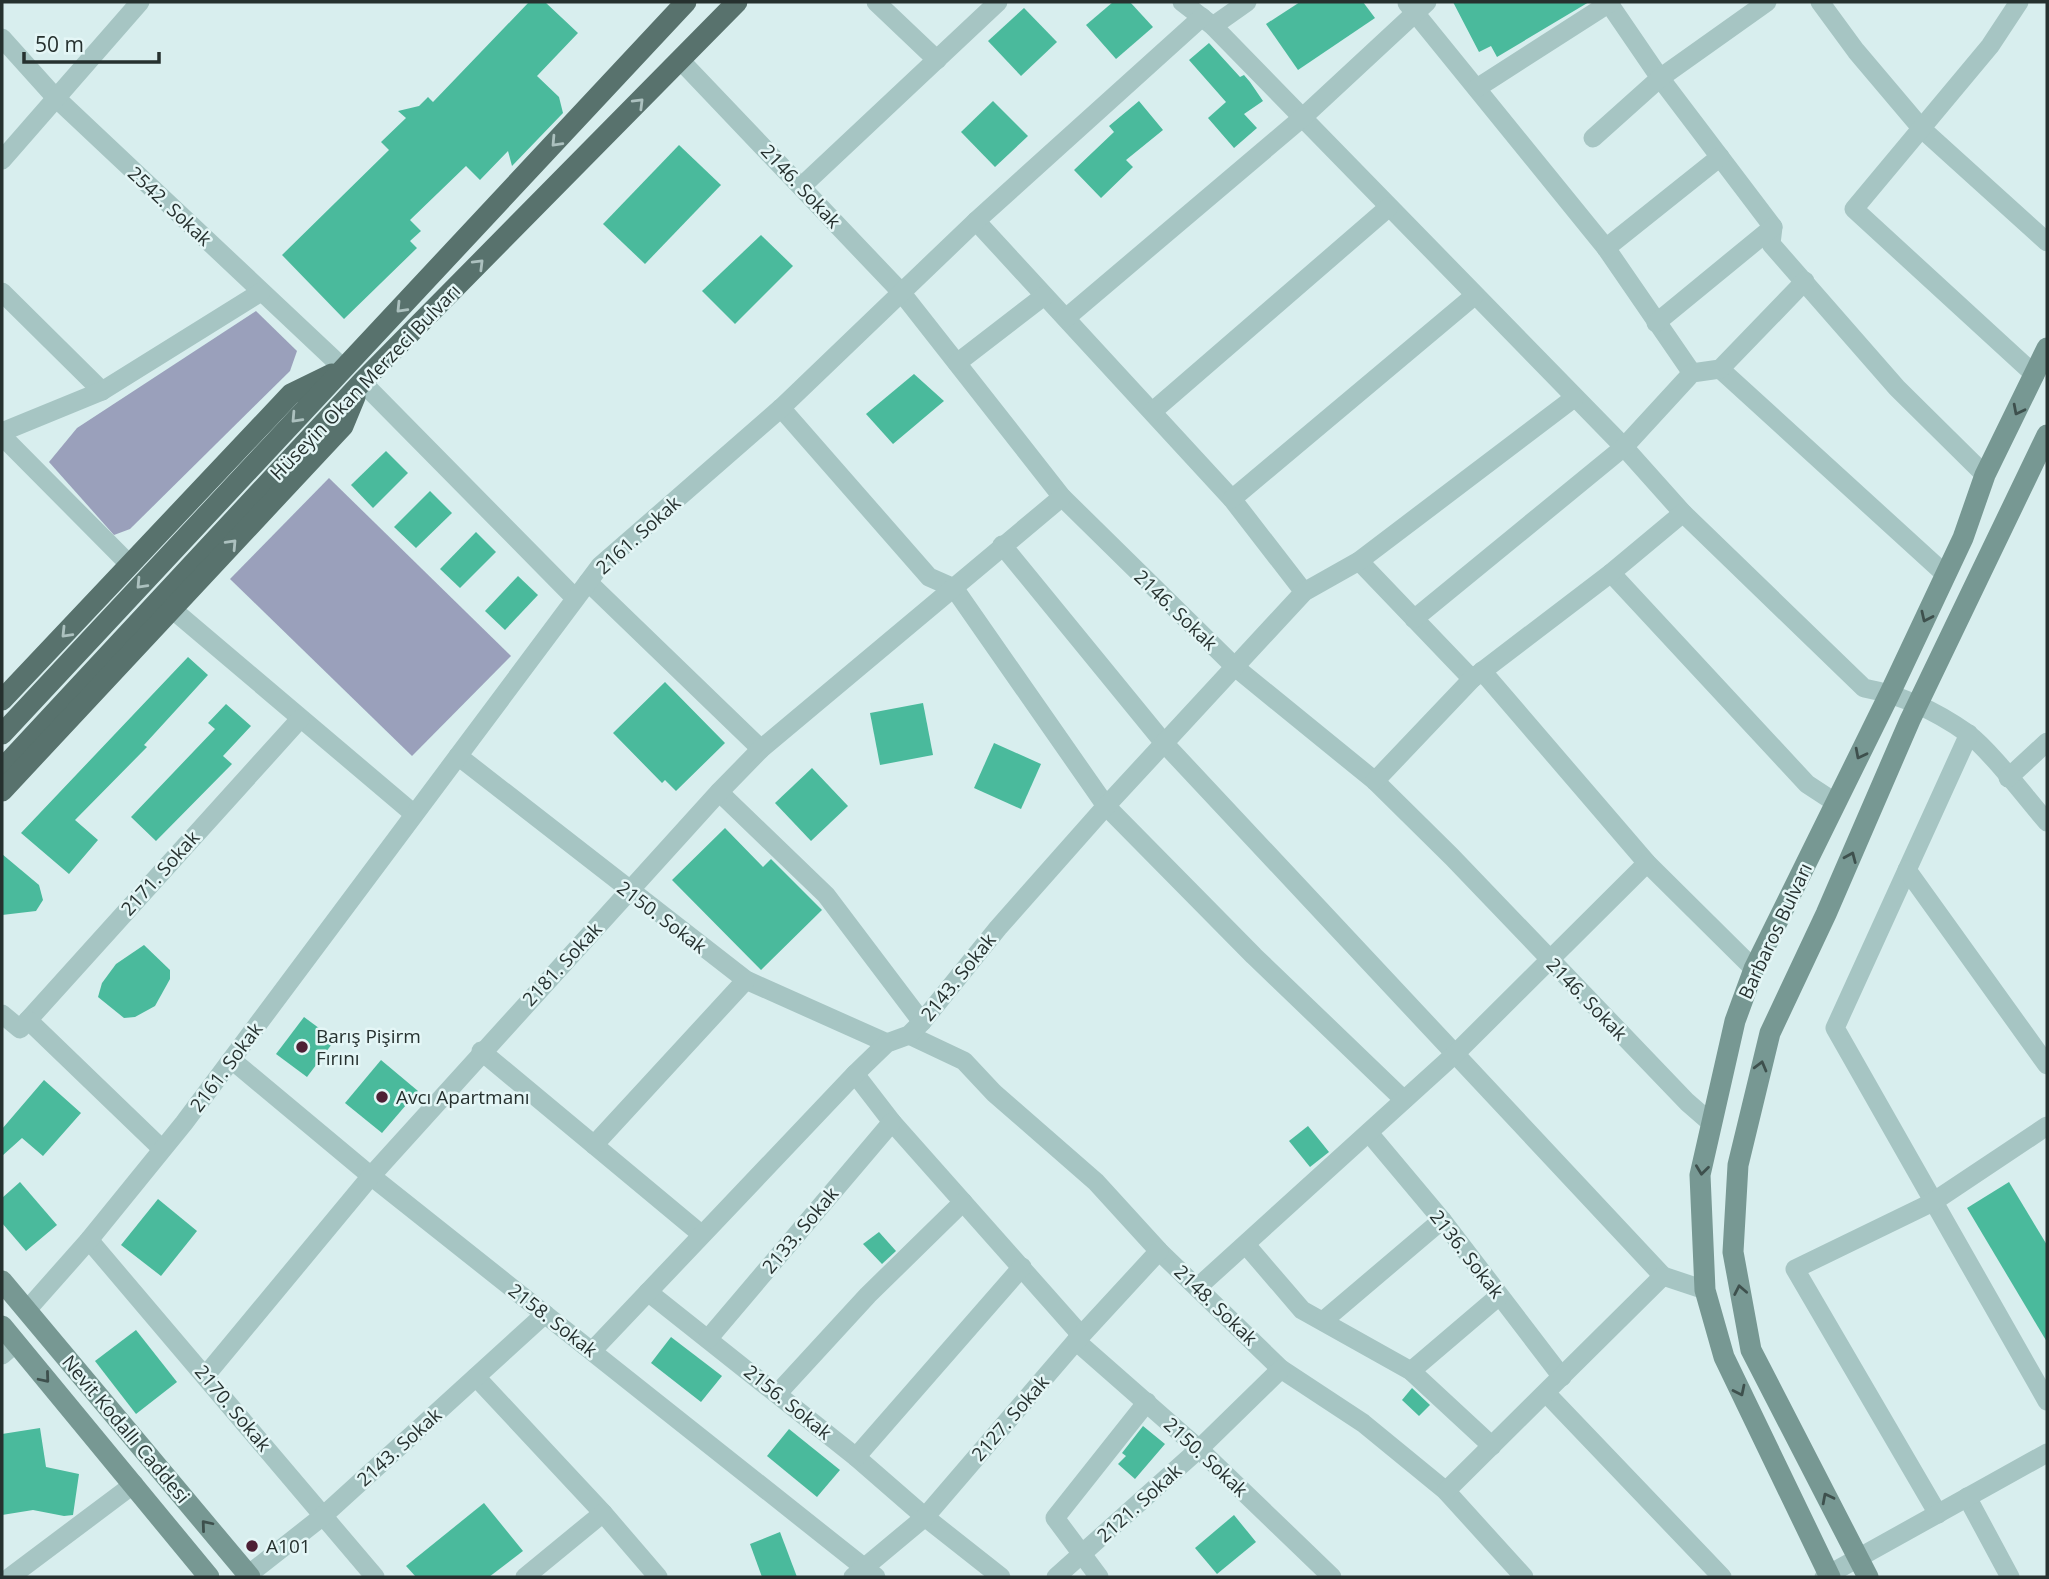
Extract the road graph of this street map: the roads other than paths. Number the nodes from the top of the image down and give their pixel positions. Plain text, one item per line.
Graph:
1 (140, 2) edge
2 (685, 2) edge
3 (737, 2) edge
4 (876, 2) edge
5 (998, 2) edge
6 (1182, 2) edge
7 (1247, 2) edge
8 (1609, 2) edge
9 (1767, 2) edge
10 (1820, 2) edge
11 (2019, 2) edge
12 (1416, 5) edge
13 (1207, 22) junction
14 (2, 38) edge
15 (937, 60) junction
16 (681, 61) junction
17 (1660, 78) junction
18 (1477, 88) junction
19 (55, 97) junction
20 (1302, 118) junction
21 (1922, 129) junction
22 (1593, 138) dead end
23 (1720, 157) junction
24 (2, 160) edge
25 (802, 186) junction
26 (1389, 207) junction
27 (976, 221) junction
28 (1773, 227) junction
29 (2047, 242) edge
30 (1606, 248) junction
31 (1805, 281) junction
32 (2, 292) edge
33 (261, 292) junction
34 (901, 292) junction
35 (1044, 296) junction
36 (1474, 296) junction
37 (1066, 318) junction
38 (1656, 323) junction
39 (2047, 348) edge
40 (957, 363) junction
41 (343, 368) junction
42 (1720, 369) junction
43 (1692, 373) junction
44 (2035, 375) junction
45 (362, 382) junction
46 (102, 391) junction
47 (1574, 398) junction
48 (781, 408) junction
49 (1153, 411) junction
50 (2, 434) edge
51 (2047, 435) edge
52 (1624, 447) junction
53 (1985, 475) junction
54 (1062, 497) junction
55 (1232, 499) junction
56 (1683, 513) junction
57 (1002, 545) junction
58 (1359, 561) junction
59 (130, 565) junction
60 (1611, 573) junction
61 (1946, 575) junction
62 (588, 582) junction
63 (954, 588) junction
64 (1304, 592) junction
65 (575, 598) junction
66 (172, 609) junction
67 (1414, 619) junction
68 (1235, 667) junction
69 (1477, 675) junction
70 (1891, 693) junction
71 (2, 700) edge
72 (1918, 705) junction
73 (300, 719) junction
74 (2, 733) edge
75 (1969, 734) junction
76 (2047, 742) edge
77 (1164, 743) junction
78 (761, 749) junction
79 (458, 756) junction
80 (2, 769) edge
81 (2008, 778) junction
82 (1375, 782) junction
83 (2, 791) edge
84 (719, 792) junction
85 (1836, 803) junction
86 (1106, 806) junction
87 (414, 814) junction
88 (2047, 822) edge
89 (1647, 863) junction
90 (1907, 870) junction
91 (629, 891) junction
92 (1548, 959) junction
93 (1754, 968) junction
94 (746, 980) junction
95 (2, 1014) edge
96 (24, 1024) junction
97 (915, 1029) junction
98 (887, 1043) junction
99 (481, 1051) junction
100 (1456, 1053) junction
101 (232, 1060) junction
102 (2047, 1065) edge
103 (855, 1074) junction
104 (1404, 1100) junction
105 (892, 1122) junction
106 (1710, 1122) junction
107 (2047, 1126) edge
108 (1369, 1133) junction
109 (594, 1146) junction
110 (162, 1149) junction
111 (371, 1175) junction
112 (963, 1202) junction
113 (1933, 1202) junction
114 (1442, 1220) junction
115 (701, 1234) junction
116 (89, 1240) junction
117 (1247, 1246) junction
118 (1159, 1251) junction
119 (1022, 1267) junction
120 (1663, 1276) junction
121 (2, 1281) edge
122 (1198, 1287) junction
123 (1705, 1290) junction
124 (648, 1292) junction
125 (1499, 1296) junction
126 (27, 1310) junction
127 (545, 1314) junction
128 (1324, 1321) junction
129 (2, 1326) edge
130 (1078, 1338) junction
131 (708, 1339) junction
132 (9, 1349) edge
133 (593, 1350) junction
134 (1281, 1368) junction
135 (1411, 1371) junction
136 (206, 1375) junction
137 (476, 1377) junction
138 (1562, 1377) junction
139 (1546, 1392) junction
140 (777, 1394) junction
141 (2047, 1401) edge
142 (1147, 1402) junction
143 (1492, 1446) junction
144 (1199, 1449) junction
145 (2047, 1453) edge
146 (856, 1457) junction
147 (134, 1484) junction
148 (1446, 1490) junction
149 (1968, 1497) junction
150 (603, 1513) junction
151 (1938, 1514) junction
152 (323, 1516) junction
153 (925, 1517) junction
154 (1081, 1556) junction
155 (1863, 1568) edge
156 (865, 1574) edge
157 (249, 1576) edge
158 (1828, 1576) edge
159 (10, 1577) edge
160 (209, 1577) edge
161 (375, 1577) edge
162 (525, 1577) edge
163 (658, 1577) edge
164 (1001, 1577) edge
165 (1056, 1577) edge
166 (1099, 1577) edge
167 (1332, 1577) edge
168 (1524, 1577) edge
169 (1722, 1577) edge
170 (2010, 1577) edge

1 - 19 street
2 -> 41 main road, Hüseyin Okan Merzeci Bulvarı
3 - 16 main road, Hüseyin Okan Merzeci Bulvarı
4 - 15 street
5 - 15 street
6 - 13 street
7 - 13 street, 2161. Sokak
8 - 17 street
8 - 18 street
9 - 17 street
10 - 21 street
11 - 21 street
12 - 18 street
12 - 20 street
13 - 20 street
13 - 27 street, 2161. Sokak
14 - 19 street, 2542. Sokak
15 - 25 street
16 - 25 street, 2146. Sokak
45 -> 16 main road, Hüseyin Okan Merzeci Bulvarı
17 - 22 street
17 - 23 street
18 - 30 street
19 - 24 street
19 - 33 street, 2542. Sokak
20 - 26 street
20 - 37 street
21 - 29 street
21 - 44 street
23 - 28 street
23 - 30 street
25 - 34 street, 2146. Sokak
26 - 36 street
26 - 49 street
27 - 34 street, 2161. Sokak
27 - 35 street
28 - 31 street
28 - 38 street
30 - 38 street
31 - 42 street
31 - 53 street
32 - 46 street
33 - 41 street, 2542. Sokak
33 - 46 street
34 - 40 street, 2146. Sokak
34 - 48 street, 2161. Sokak
35 - 37 street
35 - 40 street
36 - 47 street
36 - 55 street
37 - 49 street
38 - 43 street
39 - 44 street, Barbaros Bulvarı
40 - 54 street, 2146. Sokak
41 - 59 main road
41 -> 74 main road, Hüseyin Okan Merzeci Bulvarı
42 - 43 street
42 - 61 street
43 - 52 street
44 -> 53 street, Barbaros Bulvarı
45 - 65 street
66 -> 45 main road
45 - 80 main road, Hüseyin Okan Merzeci Bulvarı
46 - 50 street
47 - 52 street
47 - 58 street, 2143. Sokak
48 - 62 street, 2161. Sokak
48 - 63 street
49 - 55 street
50 - 59 street
51 - 72 street, Barbaros Bulvarı
52 - 56 street
52 - 67 street
53 - 61 street, Barbaros Bulvarı
54 - 57 street, 2181. Sokak
54 - 68 street, 2146. Sokak
55 - 64 street
56 - 60 street
56 - 70 street
57 - 63 street, 2181. Sokak
57 - 77 street
58 - 64 street, 2143. Sokak
58 - 67 street
59 -> 71 main road
60 - 69 street
60 - 85 street
61 -> 70 street, Barbaros Bulvarı
62 - 65 street, 2161. Sokak
62 - 78 street
63 - 78 street, 2181. Sokak
63 - 86 street
64 - 68 street, 2143. Sokak
65 - 79 street, 2161. Sokak
66 - 73 street
66 - 83 main road
67 - 69 street
68 - 77 street, 2143. Sokak
68 - 82 street, 2146. Sokak
69 - 82 street
69 - 89 street
70 - 72 street
70 -> 85 street, Barbaros Bulvarı
72 - 75 street
155 -> 72 street, Barbaros Bulvarı
73 - 87 street
73 - 96 street, 2171. Sokak
75 - 81 street
75 - 90 street
76 - 81 street
77 - 86 street, 2143. Sokak
77 - 100 street
78 - 84 street, 2181. Sokak
79 - 87 street, 2161. Sokak
79 - 91 street, 2150. Sokak
81 - 88 street
82 - 92 street, 2146. Sokak
84 - 91 street, 2181. Sokak
84 - 97 street
85 - 93 street, Barbaros Bulvarı
86 - 97 street, 2143. Sokak
86 - 104 street
87 - 101 street, 2161. Sokak
89 - 92 street
89 - 93 street
90 - 102 street
90 - 113 street
91 - 94 street, 2150. Sokak
91 - 99 street, 2181. Sokak
92 - 100 street
92 - 106 street, 2146. Sokak
93 - 106 street, Barbaros Bulvarı
94 - 98 street, 2150. Sokak
94 - 109 street
95 - 96 street
96 - 110 street
97 - 98 street, 2143. Sokak
97 - 118 street, 2148. Sokak
98 - 103 street, 2143. Sokak
99 - 109 street
99 - 111 street, 2181. Sokak
100 - 104 street
100 - 120 street
101 - 110 street, 2161. Sokak
101 - 111 street, 2158. Sokak
103 - 105 street, 2150. Sokak
103 - 115 street, 2143. Sokak
104 - 108 street
105 - 112 street, 2150. Sokak
105 - 131 street, 2133. Sokak
106 -> 123 street, Barbaros Bulvarı
107 - 113 street
108 - 114 street, 2136. Sokak
108 - 117 street
109 - 115 street
110 - 116 street, 2161. Sokak
111 - 127 street, 2158. Sokak
111 - 136 street, 2181. Sokak
112 - 119 street, 2150. Sokak
112 - 140 street
113 - 141 street
113 - 151 street
114 - 125 street, 2136. Sokak
114 - 128 street
115 - 124 street, 2143. Sokak
116 - 126 street, 2161. Sokak
116 - 136 street, 2170. Sokak
117 - 122 street
117 - 128 street
118 - 122 street, 2148. Sokak
118 - 130 street, 2127. Sokak
119 - 130 street, 2150. Sokak
119 - 146 street
120 - 123 street
120 - 138 street
121 - 126 street, Nevit Kodallı Caddesi
122 - 134 street, 2148. Sokak
123 -> 158 street, Barbaros Bulvarı
124 - 131 street, 2156. Sokak
124 - 133 street, 2143. Sokak
125 - 135 street
125 - 138 street, 2136. Sokak
157 -> 126 street, Nevit Kodallı Caddesi
127 - 133 street, 2158. Sokak
127 - 137 street, 2143. Sokak
128 - 135 street
129 - 132 street, Nevit Kodallı Caddesi
130 - 142 street, 2150. Sokak
130 - 153 street, 2127. Sokak
131 - 140 street, 2156. Sokak
132 -> 147 street, Nevit Kodallı Caddesi
133 - 156 street, 2158. Sokak
134 - 144 street, 2121. Sokak
134 - 148 street, 2148. Sokak
135 - 143 street
136 - 152 street, 2170. Sokak
137 - 150 street
137 - 152 street, 2143. Sokak
138 - 139 street
139 - 143 street
139 - 169 street
140 - 146 street, 2156. Sokak
142 - 144 street, 2150. Sokak
142 - 154 street
143 - 148 street
144 - 154 street, 2121. Sokak
144 - 167 street, 2150. Sokak
145 - 149 street
146 - 153 street, 2156. Sokak
147 - 159 street
147 - 160 street, Nevit Kodallı Caddesi
148 - 168 street, 2148. Sokak
149 - 151 street
149 - 170 street
150 - 162 street
150 - 163 street
151 - 155 street
152 - 157 street, 2143. Sokak
152 - 161 street, 2170. Sokak
153 - 156 street, 2127. Sokak
153 - 164 street, 2156. Sokak
154 - 165 street, 2121. Sokak
154 - 166 street
155 - 158 street

